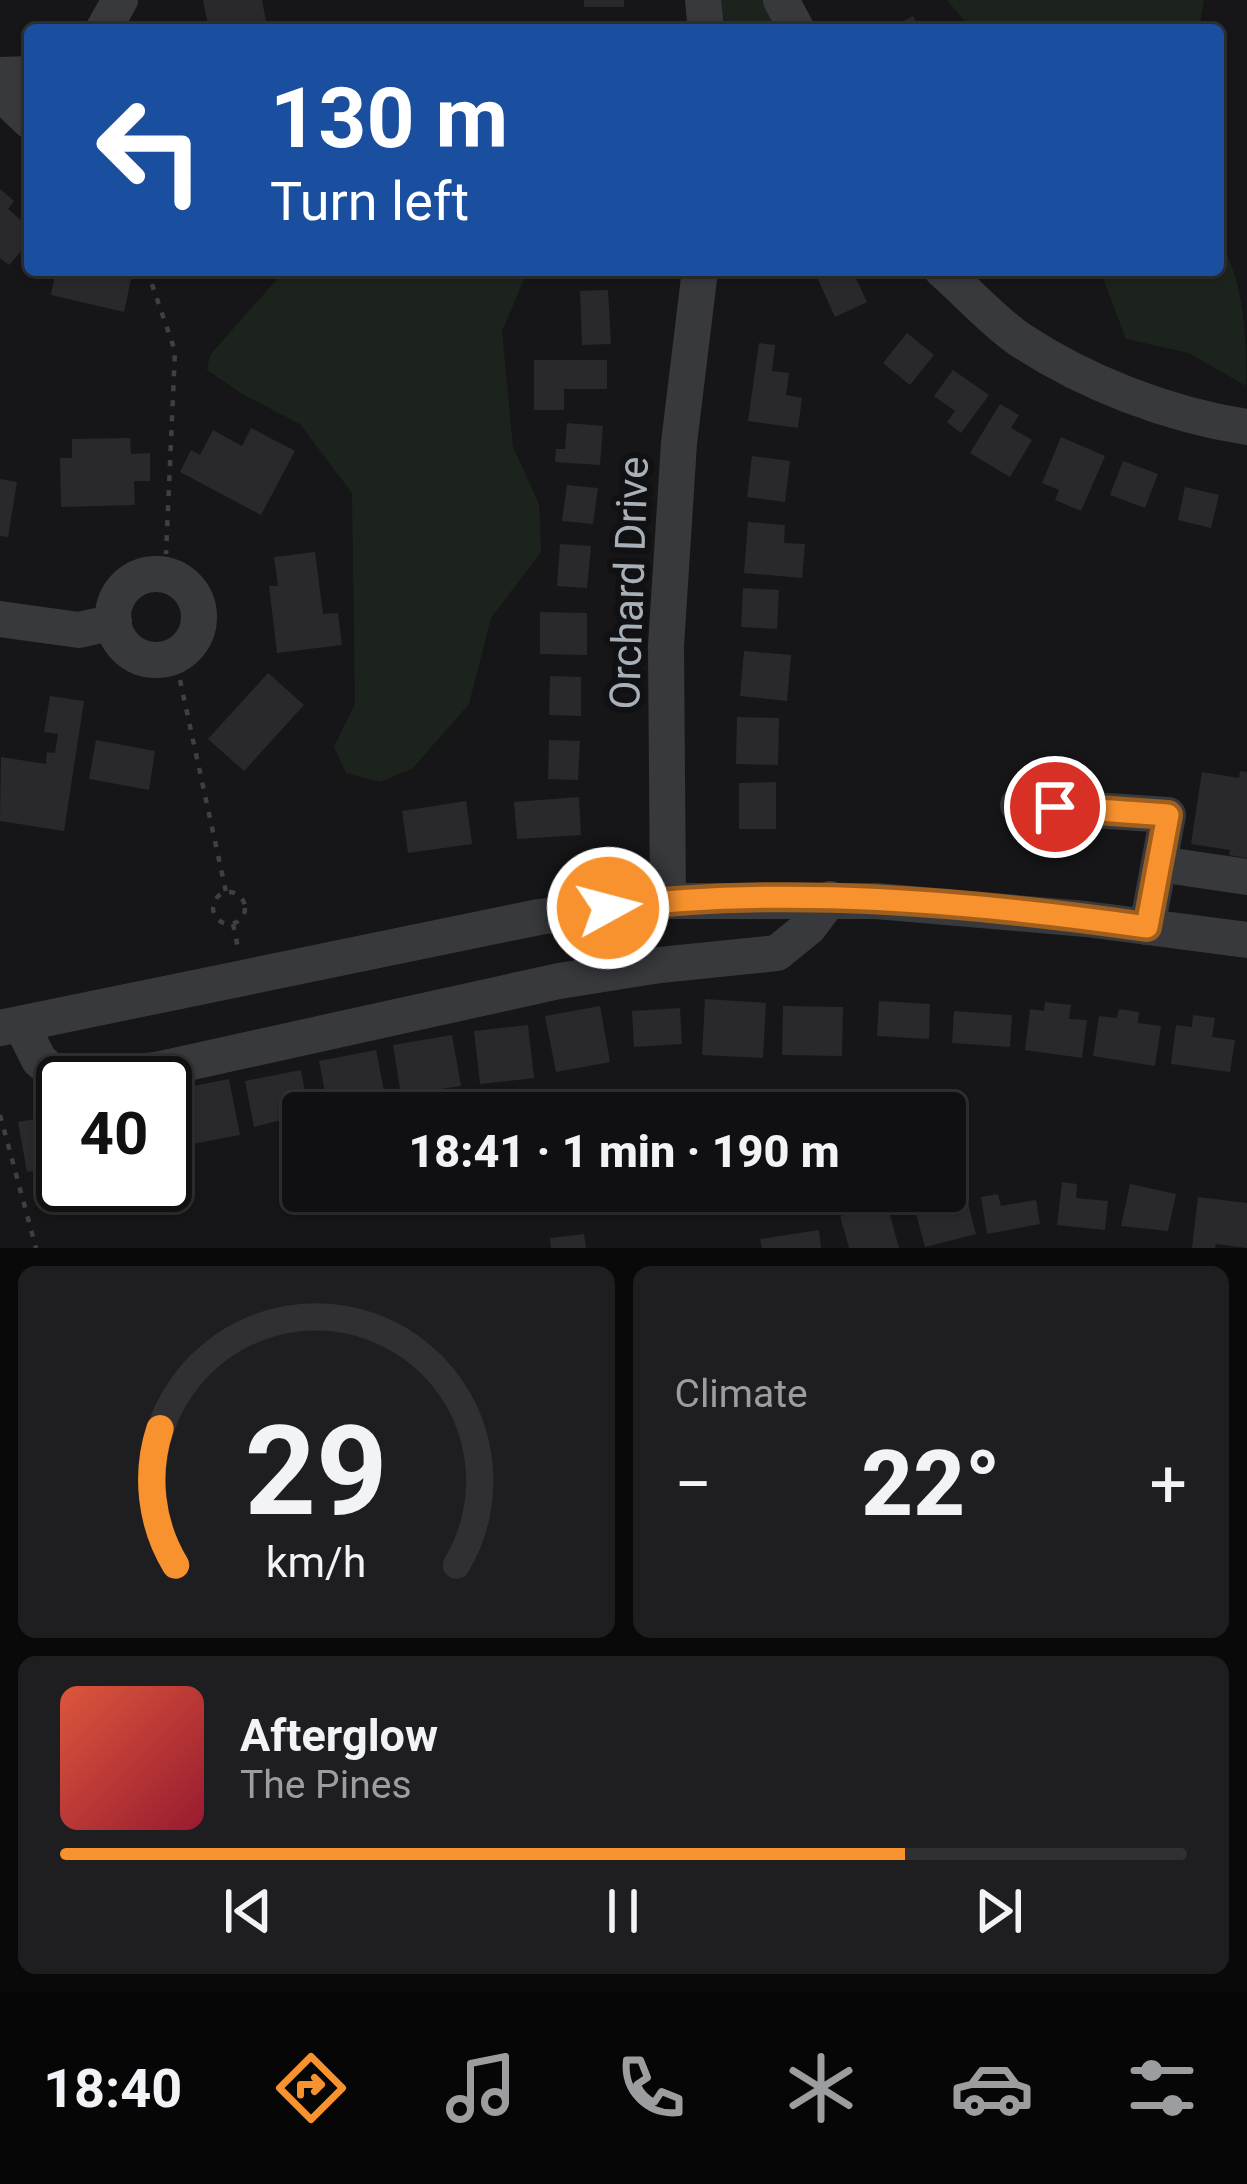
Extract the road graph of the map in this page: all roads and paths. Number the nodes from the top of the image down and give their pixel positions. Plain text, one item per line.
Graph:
1 (0, 93) edge
2 (24, 115) edge
3 (149, 276) edge
4 (699, 276) edge
5 (949, 276) edge
6 (1247, 427) edge
7 (166, 554) dead end
8 (0, 619) edge
9 (114, 622) dead end
10 (180, 680) dead end
11 (1018, 805) dead end
12 (1159, 864) junction
13 (1247, 877) edge
14 (226, 892) junction
15 (830, 899) junction
16 (668, 901) junction
17 (233, 924) junction
18 (1147, 927) junction
19 (1247, 940) edge
20 (238, 950) dead end
21 (10, 1026) edge
22 (0, 1114) edge
23 (36, 1248) edge

1 - 2 street
3 - 7 path
4 - 16 street, Orchard Drive
5 - 6 street
8 - 9 street
10 - 14 path
11 - 12 street
12 - 13 street
12 - 18 street
14 - 17 path
14 - 17 path
15 - 16 street
15 - 18 street
15 - 21 street
16 - 21 street
17 - 20 path
18 - 19 street
22 - 23 path

